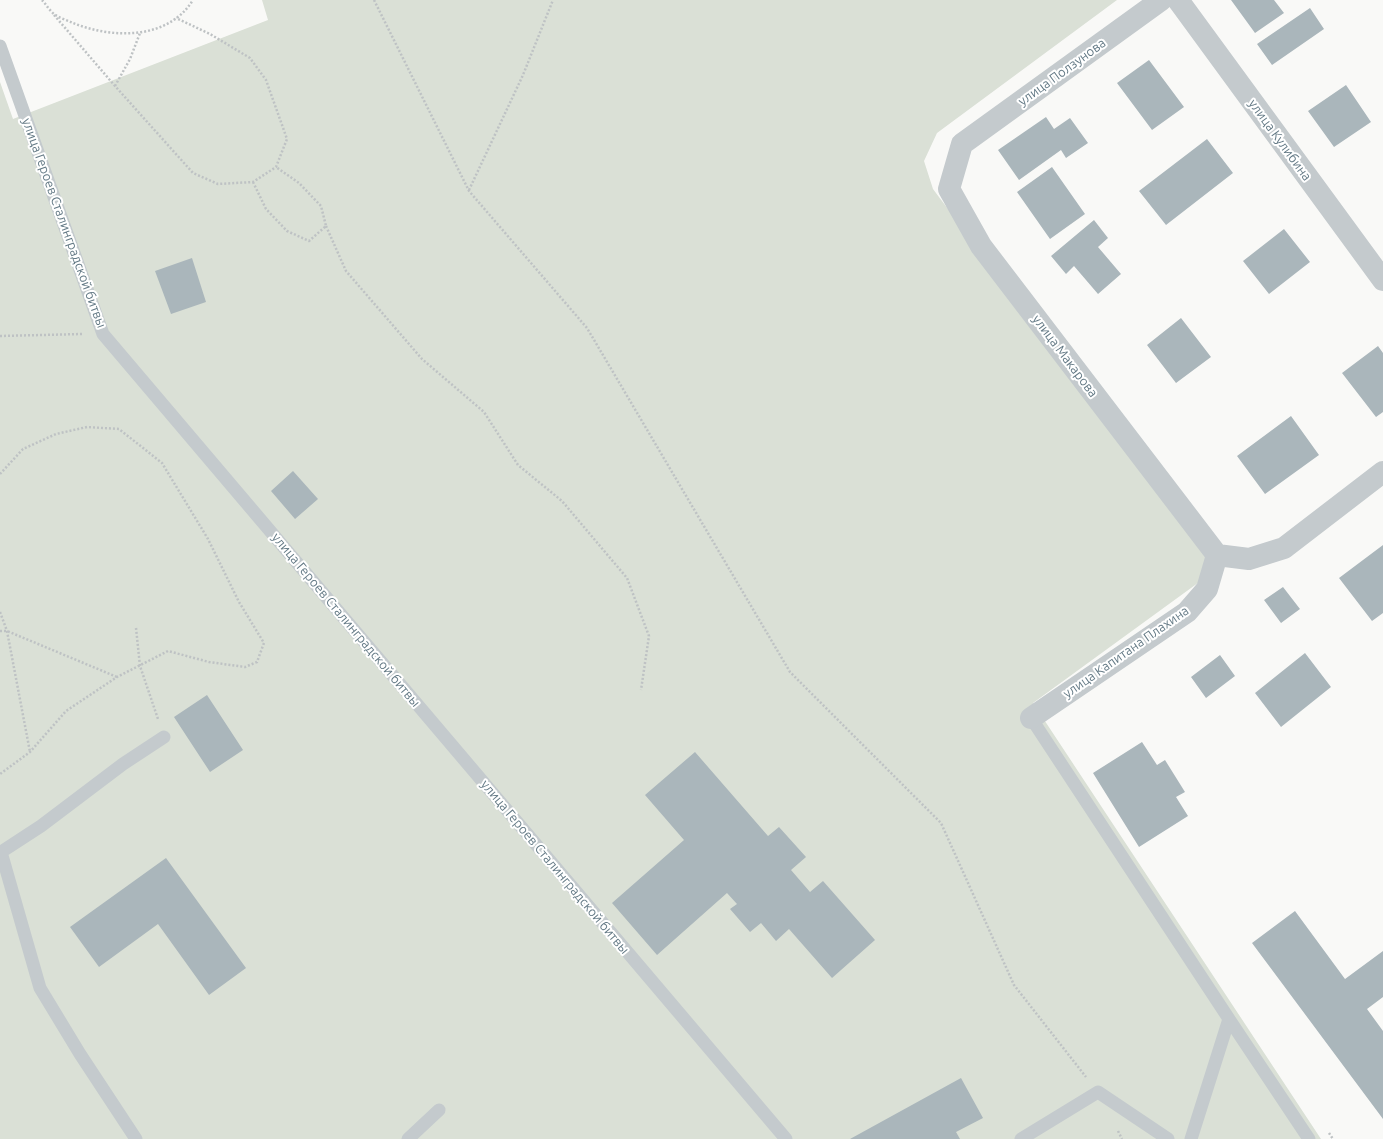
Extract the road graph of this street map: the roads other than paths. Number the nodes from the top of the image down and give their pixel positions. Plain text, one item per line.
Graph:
1 (1161, 0) edge
2 (1178, 0) edge
3 (0, 46) edge
4 (962, 144) joint
5 (1383, 280) edge
6 (1383, 472) edge
7 (1217, 555) junction
8 (1031, 718) joint
9 (164, 737) road end
10 (1229, 1019) junction
11 (439, 1110) dead end
12 (136, 1139) edge
13 (408, 1139) edge
14 (786, 1139) edge
15 (1021, 1139) edge
16 (1168, 1139) edge
17 (1192, 1139) edge
18 (1309, 1139) edge

1 - 4 street, улица Ползунова
2 - 5 street, улица Кулибина
3 - 14 lane, улица Героев Сталинградской битвы
4 - 7 street, улица Макарова
6 - 7 street
7 - 8 street, улица Капитана Плахина
8 - 10 lane
9 - 12 lane
10 - 17 lane
10 - 18 lane
11 - 13 lane
15 - 16 lane

